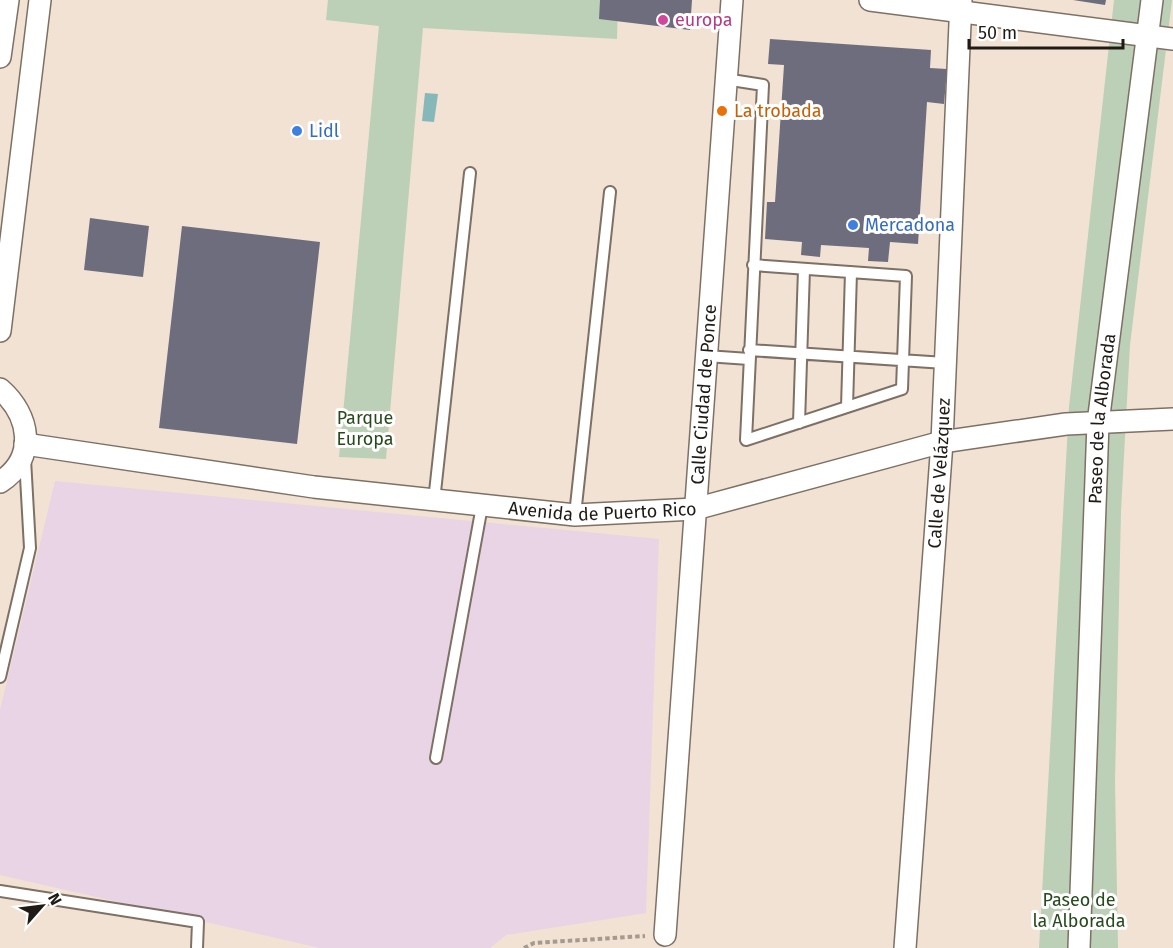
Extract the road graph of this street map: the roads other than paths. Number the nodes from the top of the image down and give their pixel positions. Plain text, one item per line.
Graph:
1 (8, 0) edge
2 (40, 0) edge
3 (732, 0) edge
4 (870, 0) edge
5 (1152, 0) edge
6 (961, 5) edge
7 (1149, 36) junction
8 (1173, 39) edge
9 (0, 57) edge
10 (725, 79) junction
11 (470, 173) dead end
12 (610, 192) dead end
13 (753, 265) junction
14 (804, 269) junction
15 (851, 272) junction
16 (0, 331) edge
17 (801, 354) junction
18 (749, 355) junction
19 (706, 356) junction
20 (848, 357) junction
21 (905, 360) junction
22 (945, 363) junction
23 (0, 389) edge
24 (847, 407) junction
25 (1173, 419) edge
26 (799, 423) junction
27 (1098, 423) junction
28 (942, 442) junction
29 (25, 444) junction
30 (0, 482) edge
31 (434, 501) junction
32 (482, 506) junction
33 (695, 509) junction
34 (575, 515) junction
35 (0, 677) edge
36 (436, 758) dead end
37 (0, 891) edge
38 (665, 935) road end
39 (197, 948) edge
40 (905, 948) edge
41 (1079, 948) edge

1 - 9 street
2 - 16 street
3 - 10 street, Calle Ciudad de Ponce
4 - 6 street
5 - 7 street, Paseo de la Alborada
6 - 7 street
6 - 22 street, Calle de Velázquez
7 - 8 street
7 - 27 street, Paseo de la Alborada
10 - 13 lane
10 - 19 street, Calle Ciudad de Ponce
11 - 31 lane
12 - 34 lane
13 - 14 lane
13 - 18 lane
14 - 15 lane
14 - 17 lane
15 - 20 lane
15 - 21 lane
17 - 18 lane
17 - 20 lane
17 - 26 lane
18 - 19 lane
18 - 26 lane
19 - 33 street, Calle Ciudad de Ponce
20 - 21 lane
20 - 24 lane
21 - 22 lane
21 - 24 lane
22 - 28 street, Calle de Velázquez
23 - 29 street
24 - 26 lane
25 - 27 street, Avenida de Puerto Rico
27 - 28 street, Avenida de Puerto Rico
27 - 41 street, Paseo de la Alborada
28 - 33 street, Avenida de Puerto Rico
28 - 40 street, Calle de Velázquez
29 - 30 street
29 - 31 street, Avenida de Puerto Rico
29 - 35 lane
31 - 32 street, Avenida de Puerto Rico
32 - 34 street, Avenida de Puerto Rico
32 - 36 lane
33 - 34 street, Avenida de Puerto Rico
33 - 38 street, Calle Ciudad de Ponce
37 - 39 lane

